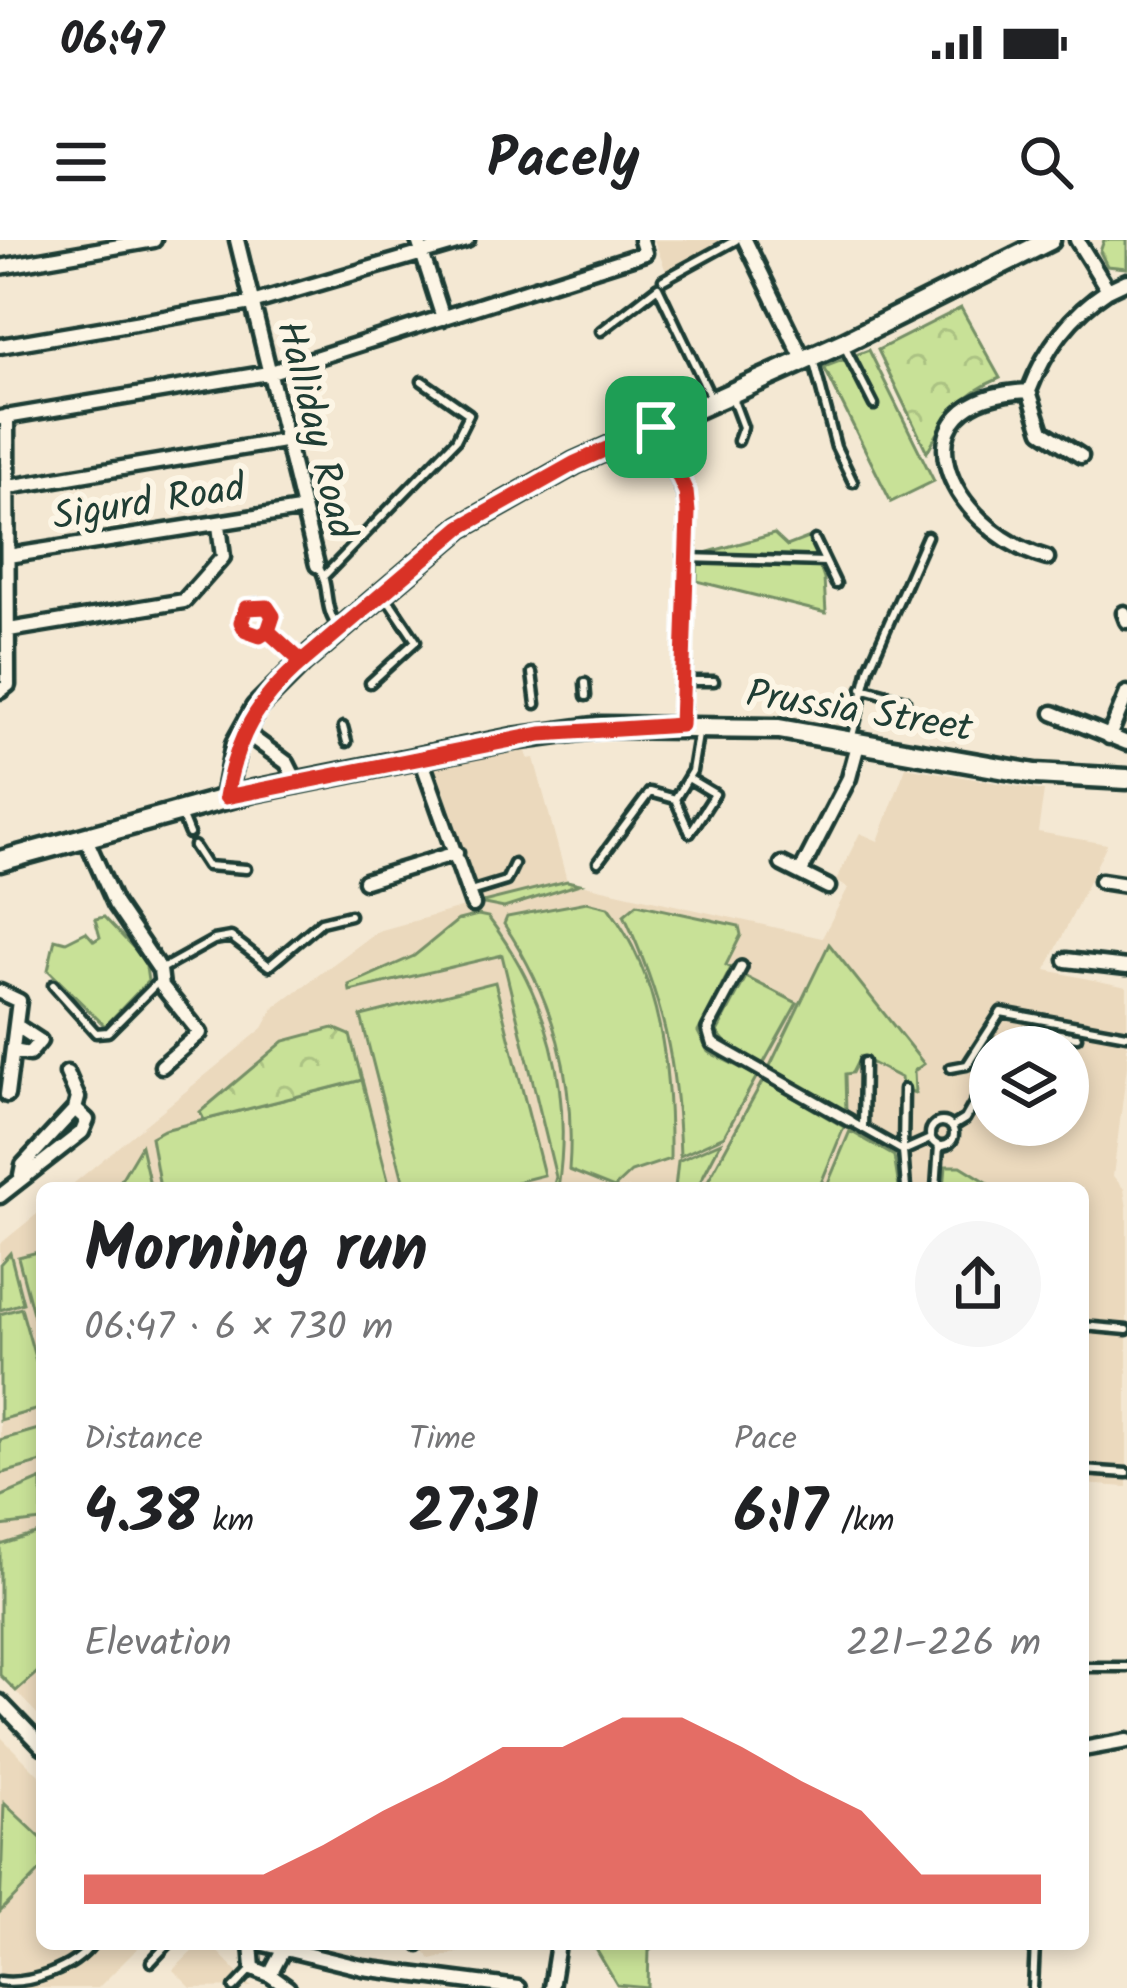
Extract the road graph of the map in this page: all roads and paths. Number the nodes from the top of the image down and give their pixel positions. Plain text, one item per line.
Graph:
1 (154, 240) edge
2 (237, 240) edge
3 (467, 240) edge
4 (736, 240) edge
5 (745, 240) edge
6 (1050, 240) edge
7 (1077, 240) edge
8 (643, 246) edge
9 (420, 247) edge
10 (0, 267) edge
11 (663, 280) dead end
12 (1127, 281) edge
13 (1108, 290) junction
14 (252, 303) junction
15 (443, 318) junction
16 (601, 331) dead end
17 (843, 343) junction
18 (0, 346) edge
19 (807, 357) junction
20 (268, 374) junction
21 (422, 381) dead end
22 (1029, 392) junction
23 (721, 395) junction
24 (874, 405) dead end
25 (3, 417) edge
26 (656, 427) junction
27 (283, 441) junction
28 (738, 441) dead end
29 (1081, 456) dead end
30 (853, 482) dead end
31 (9, 487) junction
32 (299, 509) junction
33 (219, 525) junction
34 (926, 536) dead end
35 (815, 540) dead end
36 (8, 556) junction
37 (686, 558) junction
38 (1047, 558) dead end
39 (825, 562) junction
40 (321, 570) junction
41 (836, 584) dead end
42 (382, 592) junction
43 (340, 629) junction
44 (9, 630) junction
45 (268, 631) junction
46 (302, 662) junction
47 (532, 673) dead end
48 (682, 681) junction
49 (714, 681) dead end
50 (370, 683) dead end
51 (585, 683) dead end
52 (862, 688) junction
53 (0, 692) edge
54 (1127, 693) edge
55 (586, 696) dead end
56 (905, 700) dead end
57 (536, 704) dead end
58 (1053, 713) dead end
59 (690, 726) junction
60 (343, 727) dead end
61 (242, 730) junction
62 (1108, 736) junction
63 (855, 740) junction
64 (347, 742) dead end
65 (1127, 742) edge
66 (421, 756) junction
67 (688, 778) junction
68 (1127, 778) edge
69 (298, 784) junction
70 (226, 797) junction
71 (675, 799) junction
72 (179, 809) junction
73 (190, 834) dead end
74 (87, 841) junction
75 (194, 846) dead end
76 (456, 854) junction
77 (0, 861) edge
78 (598, 862) dead end
79 (514, 864) dead end
80 (782, 864) dead end
81 (246, 869) dead end
82 (800, 873) junction
83 (365, 881) dead end
84 (1101, 881) dead end
85 (1127, 885) edge
86 (828, 887) dead end
87 (472, 898) joint
88 (350, 916) dead end
89 (1066, 959) dead end
90 (741, 968) dead end
91 (1127, 968) edge
92 (161, 978) junction
93 (53, 985) dead end
94 (0, 992) edge
95 (17, 1026) junction
96 (1127, 1035) edge
97 (14, 1051) junction
98 (864, 1062) dead end
99 (162, 1066) dead end
100 (951, 1068) dead end
101 (68, 1073) dead end
102 (904, 1090) dead end
103 (8, 1095) dead end
104 (75, 1109) junction
105 (969, 1112) edge
106 (850, 1121) joint
107 (952, 1127) junction
108 (863, 1129) junction
109 (930, 1139) junction
110 (939, 1146) junction
111 (903, 1151) junction
112 (21, 1175) junction
113 (906, 1182) edge
114 (937, 1182) edge
115 (0, 1196) edge
116 (1089, 1327) edge
117 (1127, 1330) edge
118 (1089, 1470) edge
119 (1127, 1473) edge
120 (1089, 1667) edge
121 (1127, 1667) edge
122 (0, 1702) edge
123 (36, 1741) edge
124 (1127, 1741) edge
125 (1089, 1748) edge
126 (88, 1950) edge
127 (163, 1950) edge
128 (283, 1950) joint
129 (556, 1950) edge
130 (1035, 1950) edge
131 (151, 1962) dead end
132 (265, 1976) edge
133 (0, 1981) edge
134 (233, 1988) edge
135 (257, 1988) edge
136 (288, 1988) edge
137 (518, 1988) edge
138 (551, 1988) edge
139 (1033, 1988) edge

1 - 10 street
2 - 14 street, Halliday Road
3 - 9 street
4 - 11 lane
5 - 19 street
6 - 17 main road
7 - 13 street
8 - 15 street
9 - 14 street
9 - 15 street
12 - 13 street
13 - 22 street
14 - 18 street
14 - 20 street, Halliday Road
15 - 20 street
16 - 23 lane
17 - 19 main road
17 - 24 lane
19 - 23 main road
19 - 30 lane
20 - 25 street
20 - 27 street, Halliday Road
21 - 40 lane
22 - 29 street
22 - 38 street
23 - 26 main road
23 - 28 lane
25 - 31 street
26 - 37 street
26 - 42 main road
27 - 31 street
27 - 32 street, Halliday Road
31 - 36 street
32 - 33 street, Sigurd Road
32 - 40 street, Halliday Road
33 - 36 street, Sigurd Road
33 - 44 street
34 - 52 lane
35 - 39 lane
36 - 44 street
37 - 39 lane
37 - 48 street
39 - 41 lane
40 - 43 lane
42 - 43 main road
42 - 50 lane
43 - 46 main road
44 - 53 street
45 - 45 lane
45 - 46 lane
46 - 61 main road
47 - 57 lane
48 - 49 lane
48 - 59 street
51 - 55 lane
52 - 56 lane
52 - 63 lane
54 - 62 street
58 - 62 street
59 - 63 main road, Prussia Street
59 - 66 main road, Prussia Street
59 - 67 lane
60 - 64 lane
61 - 69 street
61 - 70 main road
62 - 65 street
63 - 68 main road, Prussia Street
63 - 82 street
66 - 69 main road, Prussia Street
66 - 76 street
67 - 71 lane
67 - 71 lane
69 - 70 main road, Prussia Street
70 - 72 main road, Prussia Street
71 - 78 lane
72 - 73 lane
72 - 74 main road, Prussia Street
74 - 77 main road, Prussia Street
74 - 92 street
75 - 81 lane
76 - 83 street
76 - 87 street
79 - 87 lane
80 - 82 street
82 - 86 street
84 - 85 street
88 - 92 lane
89 - 91 street
90 - 106 street
92 - 93 lane
92 - 99 street
94 - 95 street
95 - 97 street
95 - 97 street
96 - 100 lane
97 - 103 street
98 - 108 lane
101 - 104 street
102 - 111 lane
104 - 112 street
104 - 112 street
105 - 107 lane
106 - 108 lane
107 - 109 lane
107 - 110 lane
108 - 111 lane
109 - 110 lane
109 - 111 lane
110 - 114 lane
111 - 113 lane
112 - 115 street
116 - 117 lane
118 - 119 lane
120 - 121 lane
122 - 123 street
124 - 125 street
126 - 133 lane
127 - 131 lane
128 - 132 street
128 - 137 street
129 - 138 street
130 - 139 lane
132 - 134 lane
132 - 135 street
132 - 136 street

